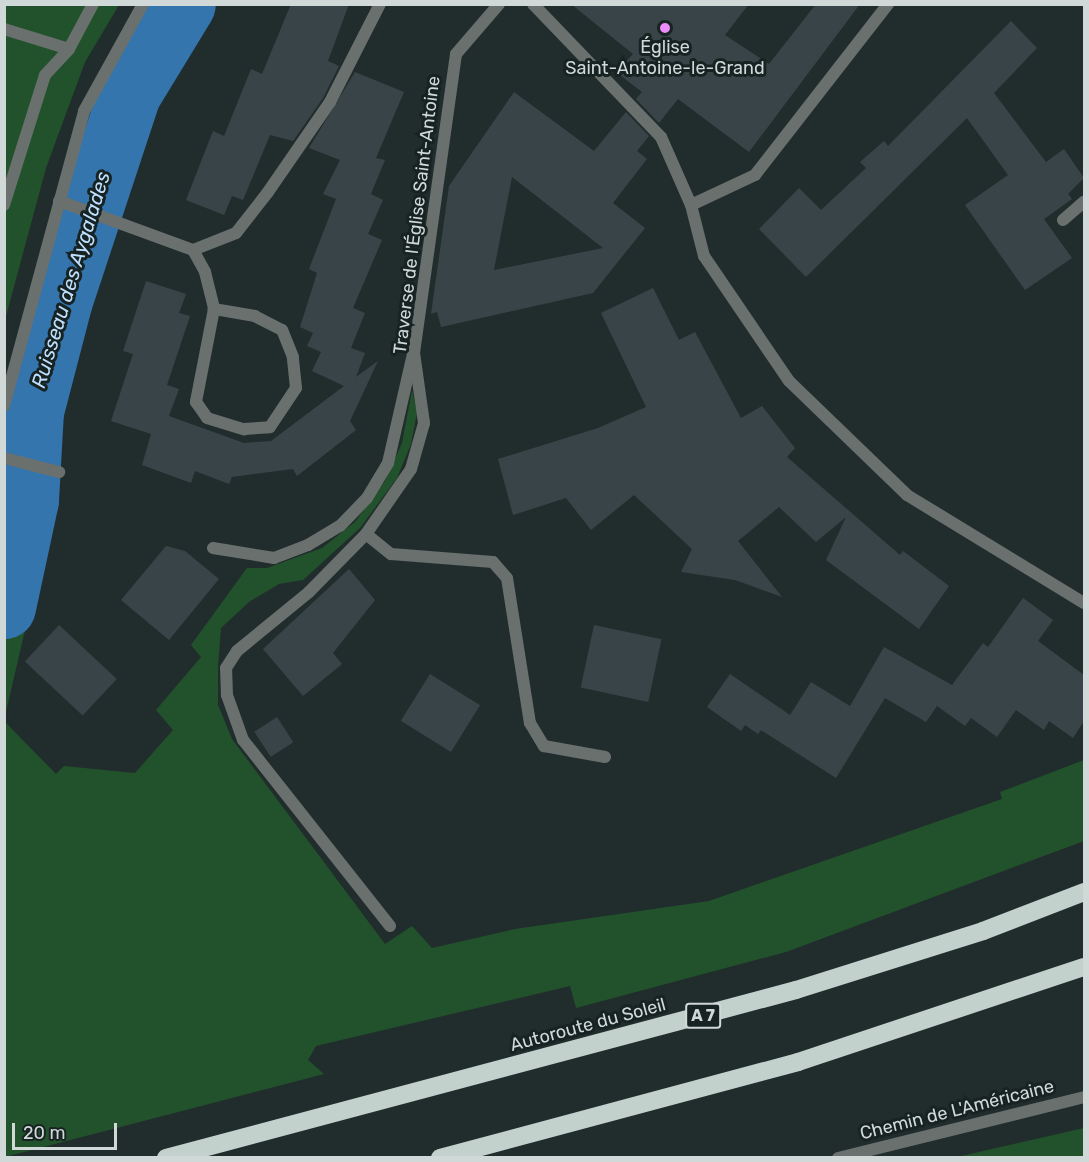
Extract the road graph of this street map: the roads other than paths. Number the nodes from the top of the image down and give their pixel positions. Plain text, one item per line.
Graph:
1 (93, 4) edge
2 (143, 4) edge
3 (380, 4) edge
4 (499, 4) edge
5 (533, 4) edge
6 (888, 4) edge
7 (4, 29) edge
8 (69, 49) junction
9 (59, 201) junction
10 (1084, 202) edge
11 (4, 205) edge
12 (691, 205) junction
13 (1063, 220) dead end
14 (193, 250) junction
15 (214, 309) junction
16 (414, 353) junction
17 (4, 406) edge
18 (4, 458) edge
19 (58, 472) dead end
20 (366, 534) junction
21 (213, 548) dead end
22 (1084, 603) edge
23 (605, 757) dead end
24 (1084, 892) edge
25 (390, 926) dead end
26 (1084, 967) edge
27 (1084, 1097) edge
28 (166, 1158) edge
29 (440, 1158) edge
30 (838, 1158) edge

1 - 8 street
2 - 9 street
3 - 14 street
4 - 16 street, Traverse de l'Église Saint-Antoine
5 - 12 street
6 - 12 street
7 - 8 street
8 - 11 street
9 - 14 street
9 - 17 street
10 - 13 street
12 - 22 street
14 - 15 street
15 - 15 street
16 - 20 street, Traverse de l'Église Saint-Antoine
16 - 21 street
18 - 19 street
20 - 23 street
20 - 25 street, Traverse de l'Église Saint-Antoine
24 - 28 highway, Autoroute du Soleil / A 7
26 - 29 highway
27 - 30 street, Chemin de L'Américaine

